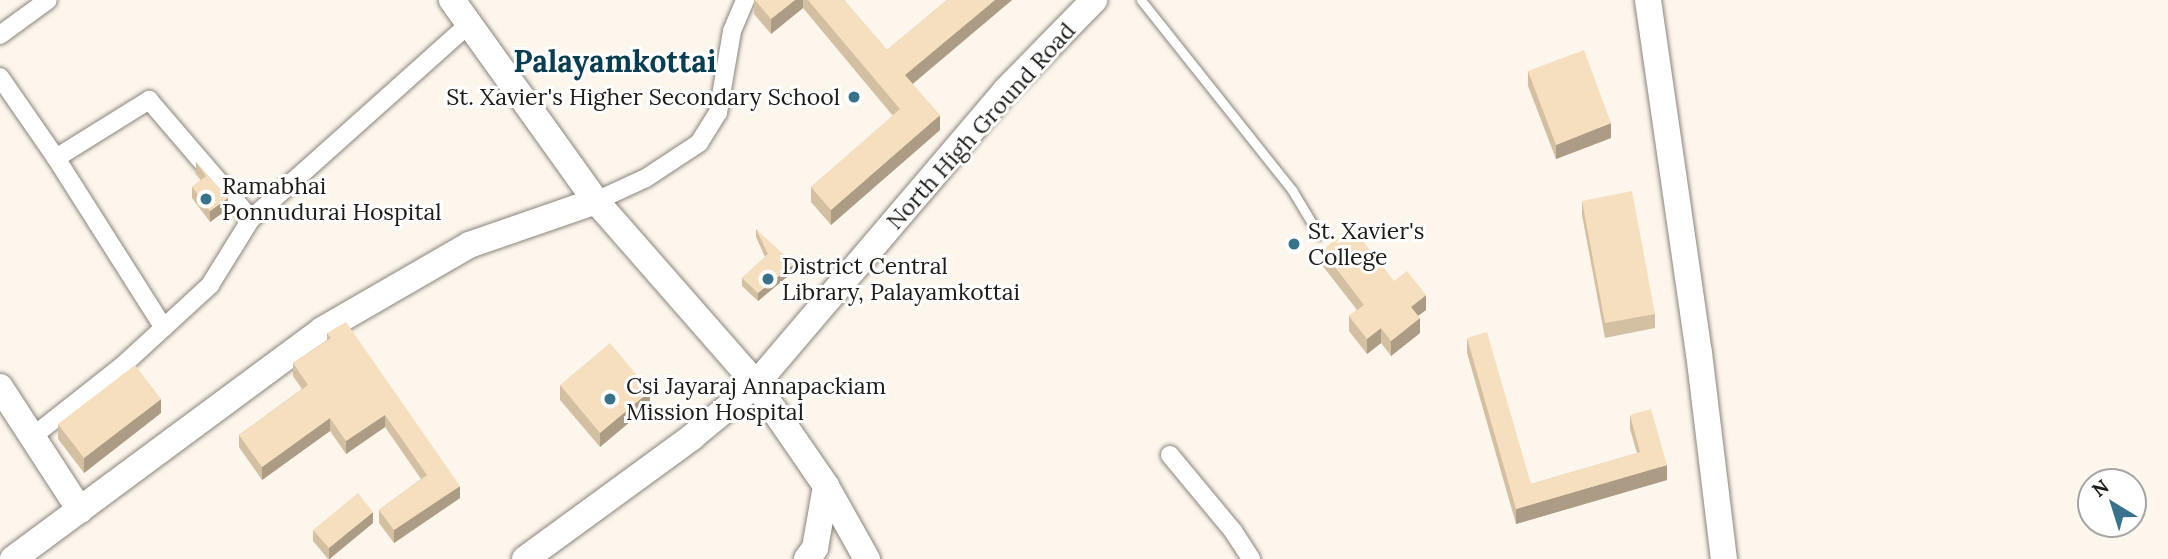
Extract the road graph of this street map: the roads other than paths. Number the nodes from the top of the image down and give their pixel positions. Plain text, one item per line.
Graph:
1 (48, 0) edge
2 (452, 0) edge
3 (745, 0) edge
4 (1094, 0) edge
5 (1140, 0) edge
6 (1648, 0) edge
7 (470, 23) junction
8 (0, 35) edge
9 (0, 77) edge
10 (56, 158) junction
11 (596, 201) junction
12 (251, 219) junction
13 (1319, 235) dead end
14 (164, 328) junction
15 (756, 384) junction
16 (0, 387) edge
17 (32, 437) junction
18 (1170, 455) dead end
19 (826, 485) junction
20 (80, 510) junction
21 (13, 559) edge
22 (525, 559) edge
23 (807, 559) edge
24 (867, 559) edge
25 (1251, 559) edge
26 (1724, 559) edge

1 - 8 street
2 - 7 street
3 - 11 street
4 - 15 street, North High Ground Road
5 - 13 lane
6 - 26 street
7 - 11 street
7 - 12 street
9 - 10 street
10 - 12 street
10 - 14 street
11 - 15 street
11 - 20 street
12 - 14 street
14 - 17 street
15 - 19 street
15 - 22 street, North High Ground Road
16 - 17 street
17 - 20 street
18 - 25 street
19 - 23 street
19 - 24 street
20 - 21 street

